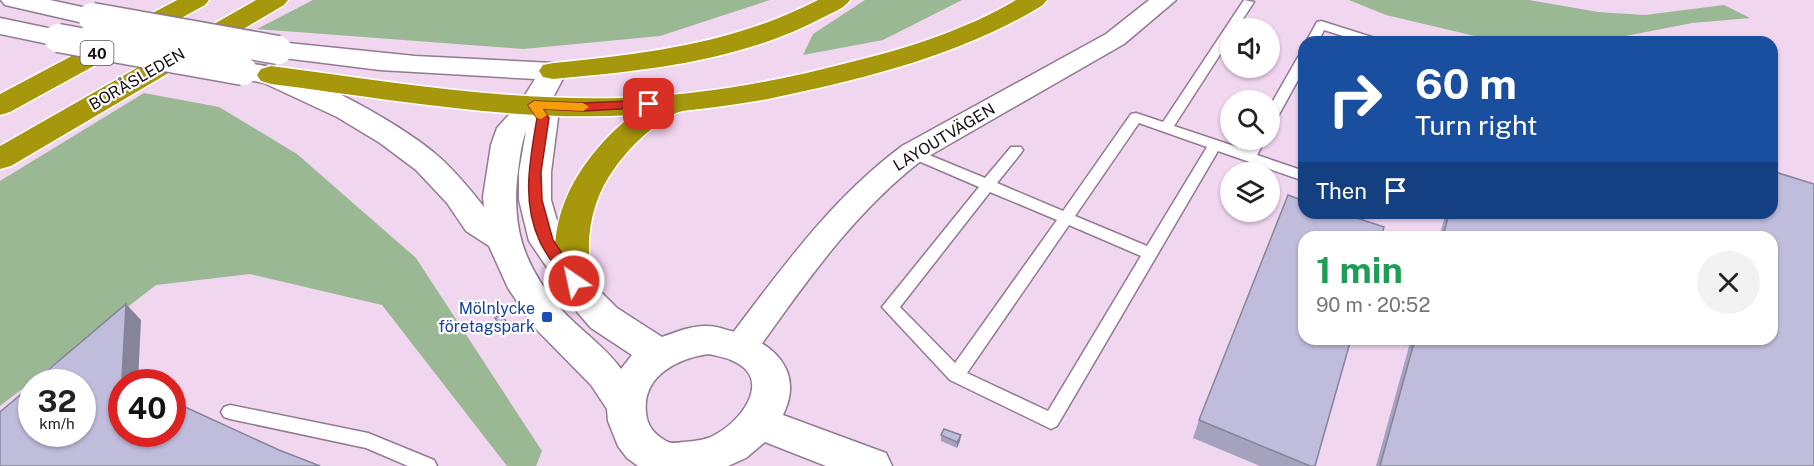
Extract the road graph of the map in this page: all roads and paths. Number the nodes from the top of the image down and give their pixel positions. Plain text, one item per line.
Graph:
1 (15, 0) edge
2 (196, 0) edge
3 (275, 0) edge
4 (837, 0) edge
5 (1034, 0) edge
6 (1164, 0) edge
7 (1248, 2) dead end
8 (1238, 18) edge
9 (0, 27) edge
10 (1315, 36) edge
11 (1355, 36) edge
12 (1220, 46) edge
13 (264, 65) junction
14 (1298, 68) edge
15 (553, 71) junction
16 (1280, 100) edge
17 (672, 102) junction
18 (534, 105) junction
19 (0, 106) edge
20 (1166, 128) junction
21 (1215, 145) junction
22 (1016, 150) dead end
23 (1253, 150) edge
24 (912, 153) junction
25 (1249, 157) junction
26 (0, 159) edge
27 (1298, 174) edge
28 (988, 184) junction
29 (1066, 217) junction
30 (503, 239) junction
31 (1150, 253) junction
32 (574, 281) junction
33 (741, 347) junction
34 (660, 354) junction
35 (956, 375) junction
36 (625, 404) junction
37 (230, 412) dead end
38 (762, 424) junction
39 (650, 461) edge
40 (428, 466) edge
41 (872, 466) edge

1 - 13 street, bridge
2 - 19 highway, 40
3 - 26 highway, BORÅSLEDEN / 40
4 - 15 highway
5 - 17 highway
6 - 24 street, LAYOUTVÄGEN
7 - 8 lane
9 - 13 street, bridge
10 - 11 lane
12 - 20 lane
13 - 15 street
13 - 18 highway
13 - 30 street
14 - 16 lane
15 - 18 street
17 - 18 highway
17 - 32 highway
18 - 30 street
18 - 32 street
20 - 21 lane
20 - 29 lane
21 - 25 lane
21 - 31 lane
22 - 28 lane
23 - 25 lane
24 - 28 lane
24 - 33 street, LAYOUTVÄGEN
25 - 27 lane
28 - 29 lane
28 - 35 lane
29 - 31 lane
29 - 35 lane
30 - 36 street
31 - 35 lane
32 - 34 street
33 - 34 street
33 - 38 street
34 - 36 street
36 - 39 street
37 - 40 lane
38 - 39 street
38 - 41 street

